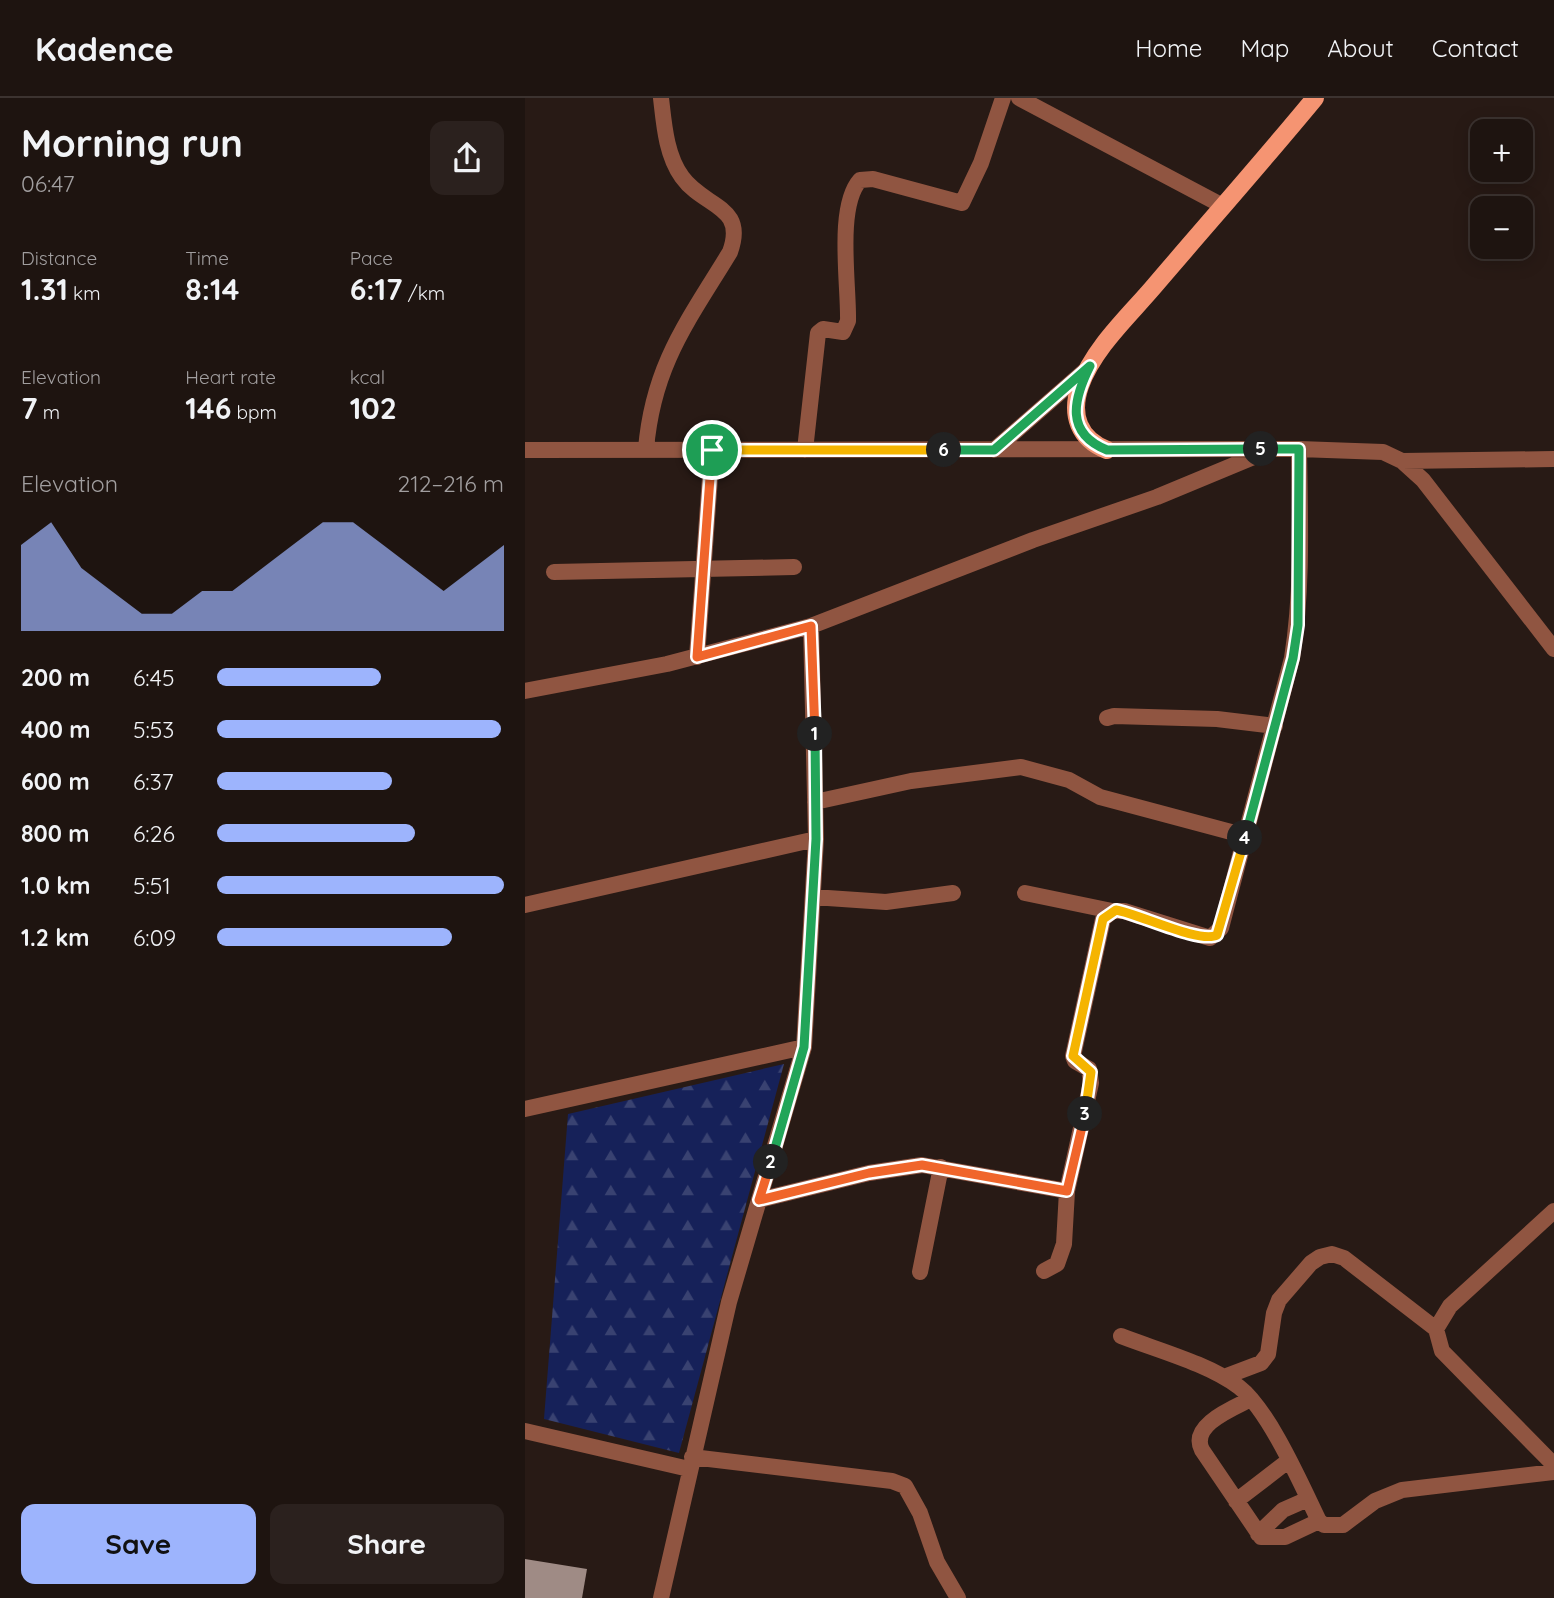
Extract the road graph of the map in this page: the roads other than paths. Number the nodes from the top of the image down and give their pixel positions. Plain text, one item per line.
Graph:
1 (660, 98) edge
2 (1003, 98) edge
3 (1019, 98) edge
4 (1315, 98) edge
5 (1223, 206) junction
6 (1090, 366) junction
7 (646, 449) junction
8 (1273, 449) junction
9 (1299, 449) junction
10 (525, 450) edge
11 (712, 450) junction
12 (805, 450) junction
13 (994, 450) junction
14 (1107, 450) junction
15 (1554, 459) edge
16 (1402, 461) junction
17 (794, 566) dead end
18 (705, 569) junction
19 (554, 572) dead end
20 (811, 626) junction
21 (1554, 649) edge
22 (697, 657) junction
23 (525, 691) edge
24 (1107, 718) dead end
25 (1275, 726) junction
26 (815, 802) junction
27 (1246, 836) junction
28 (816, 839) junction
29 (953, 893) dead end
30 (1025, 893) dead end
31 (813, 897) junction
32 (525, 905) edge
33 (1112, 911) junction
34 (804, 1047) junction
35 (525, 1109) edge
36 (941, 1167) junction
37 (1067, 1191) junction
38 (759, 1200) junction
39 (1554, 1211) edge
40 (1044, 1271) dead end
41 (920, 1272) dead end
42 (1436, 1329) junction
43 (1121, 1336) dead end
44 (1223, 1377) junction
45 (1251, 1399) junction
46 (525, 1431) edge
47 (1288, 1461) junction
48 (691, 1463) junction
49 (1554, 1465) edge
50 (1554, 1472) edge
51 (1308, 1499) junction
52 (1235, 1501) junction
53 (1319, 1521) junction
54 (1258, 1534) junction
55 (661, 1598) edge
56 (958, 1598) edge

1 - 7 street
2 - 12 street
3 - 5 street
4 - 5 main road
5 - 6 main road
6 - 13 street
6 - 14 main road
7 - 10 street
7 - 11 street
8 - 9 street
8 - 14 street
8 - 20 street
9 - 16 street
9 - 25 street
11 - 12 street
11 - 18 street
12 - 13 street
13 - 14 street
15 - 16 street
16 - 21 street
17 - 18 street
18 - 19 street
18 - 22 street
20 - 22 street
20 - 26 street
22 - 23 street
24 - 25 street
25 - 27 street
26 - 27 street
26 - 28 street
27 - 33 street
28 - 31 street
28 - 32 street
29 - 31 street
30 - 33 street
31 - 34 street
33 - 37 street
34 - 35 street
34 - 38 street
36 - 37 street
36 - 38 street
36 - 41 street
37 - 40 street
38 - 48 street
39 - 42 street
42 - 44 street
42 - 49 street
43 - 44 street
44 - 45 street
45 - 47 street
45 - 52 street
46 - 48 street
47 - 51 street
47 - 52 street
48 - 55 street
48 - 56 street
50 - 53 street
51 - 53 street
51 - 54 street
52 - 54 street
53 - 54 street

